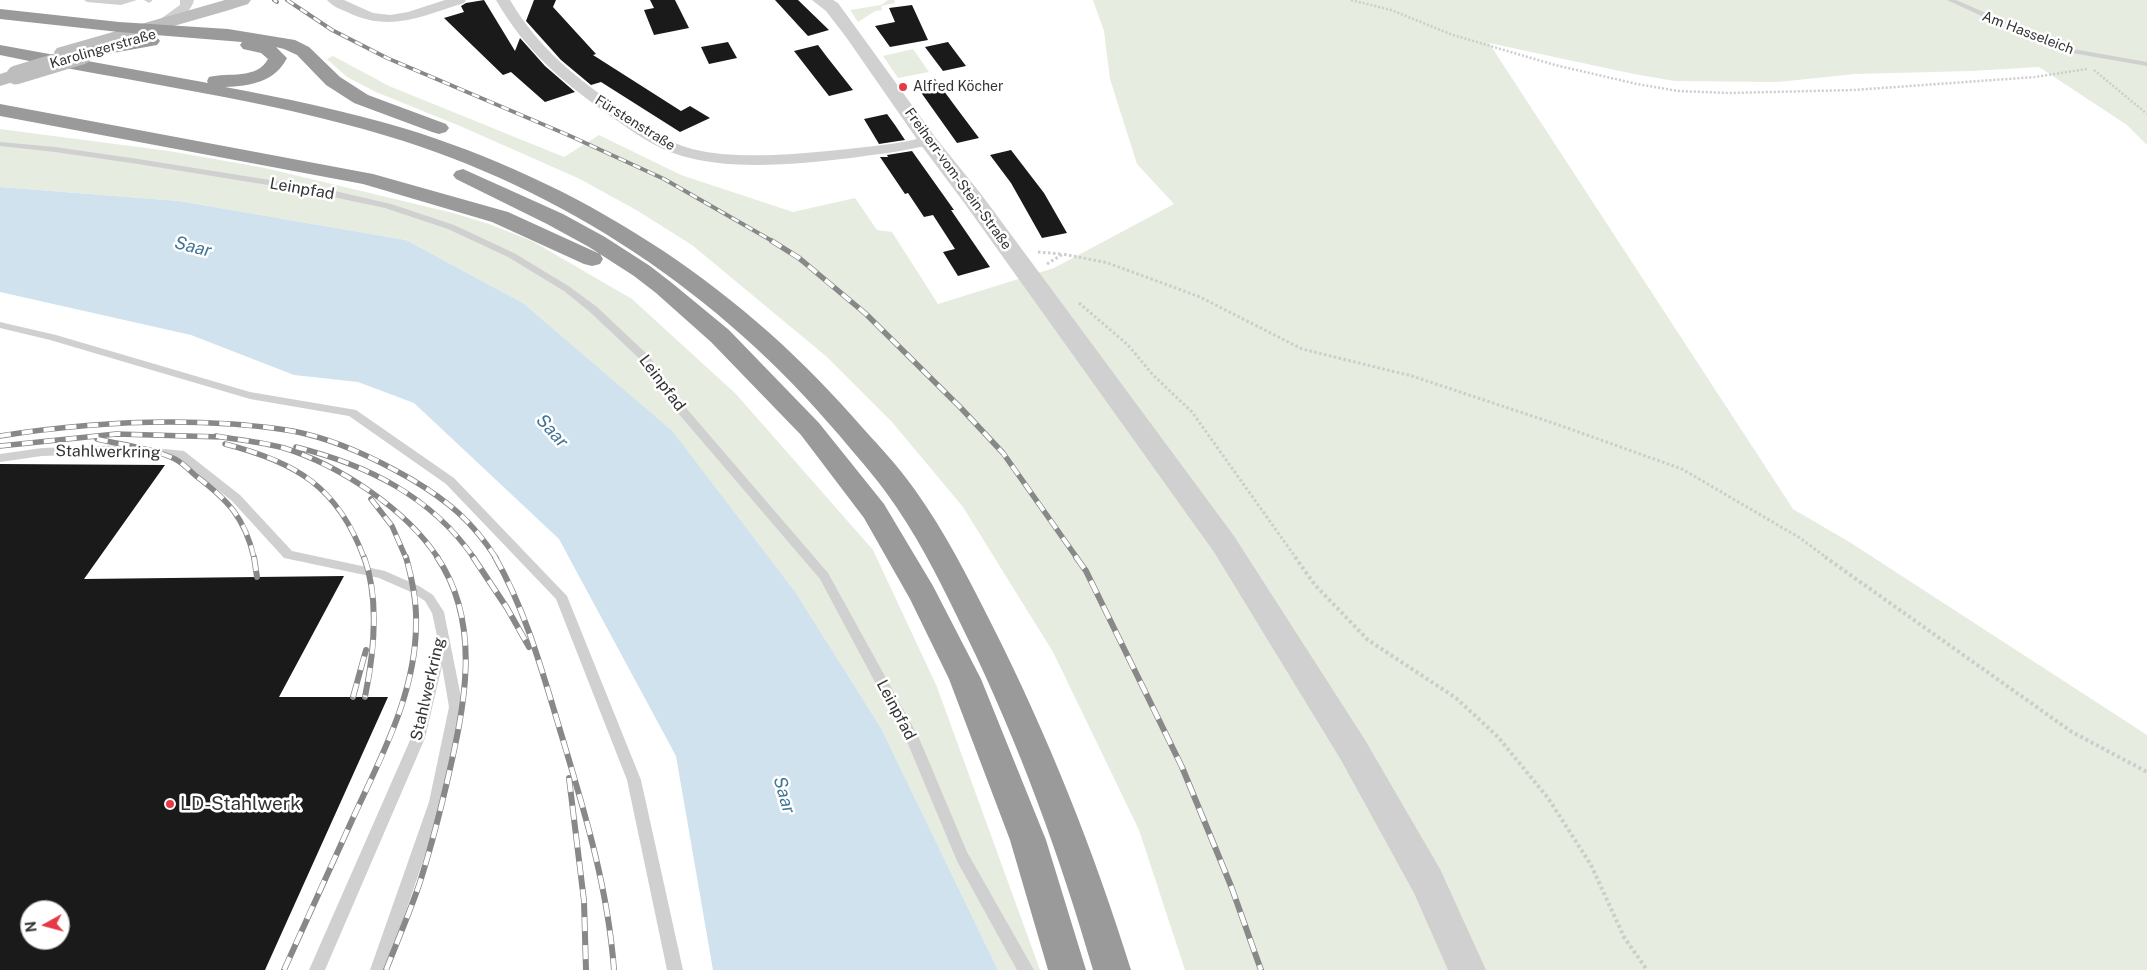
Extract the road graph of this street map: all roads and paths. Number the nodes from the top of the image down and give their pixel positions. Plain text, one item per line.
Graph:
1 (87, 0) edge
2 (187, 0) edge
3 (242, 0) edge
4 (334, 0) edge
5 (459, 0) edge
6 (507, 0) edge
7 (822, 0) edge
8 (1351, 0) edge
9 (1950, 0) edge
10 (132, 1) edge
11 (201, 7) edge
12 (0, 14) edge
13 (166, 26) junction
14 (141, 29) junction
15 (228, 34) junction
16 (0, 50) edge
17 (89, 53) junction
18 (2147, 64) edge
19 (4, 72) edge
20 (162, 80) junction
21 (0, 110) edge
22 (2147, 114) edge
23 (928, 141) junction
24 (0, 144) edge
25 (583, 210) junction
26 (1051, 271) dead end
27 (1077, 302) dead end
28 (0, 325) edge
29 (720, 336) junction
30 (0, 458) edge
31 (443, 636) junction
32 (2147, 772) edge
33 (317, 970) edge
34 (378, 970) edge
35 (676, 970) edge
36 (1026, 970) edge
37 (1067, 970) edge
38 (1112, 970) edge
39 (1467, 970) edge
40 (1647, 970) edge

1 - 10 lane
2 - 13 street
3 - 11 main road, Karolingerstraße
4 - 5 street
6 - 23 street, Fürstenstraße
7 - 23 street, Freiherr-vom-Stein-Straße
8 - 22 path
9 - 18 lane, Am Hasseleich
11 - 13 main road, Karolingerstraße
11 - 15 highway
12 - 14 highway
13 - 14 main road, Karolingerstraße
13 - 15 highway
13 - 17 main road, Karolingerstraße
14 - 19 main road, Karolingerstraße
15 - 25 highway
16 - 20 highway
17 - 19 main road, Karolingerstraße, bridge
17 - 20 highway
19 - 29 highway
20 - 25 highway
21 - 29 highway
23 - 39 street, Freiherr-vom-Stein-Straße
24 - 36 lane, Leinpfad
25 - 38 highway
26 - 32 path
27 - 40 path
28 - 35 lane
29 - 37 highway
30 - 31 lane, Stahlwerkring
31 - 33 lane, Stahlwerkring
31 - 34 lane

